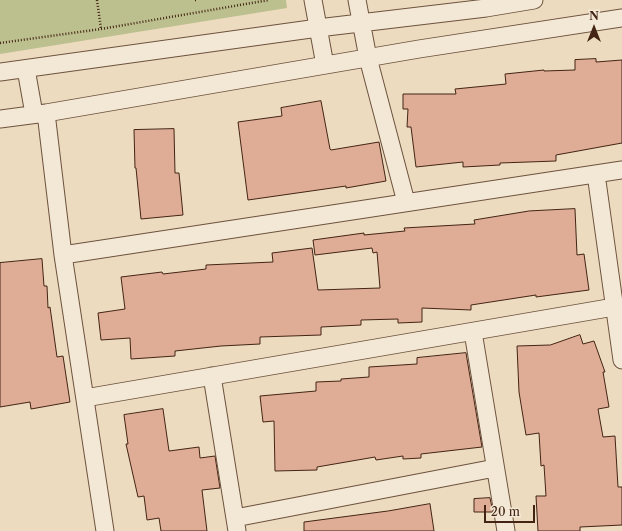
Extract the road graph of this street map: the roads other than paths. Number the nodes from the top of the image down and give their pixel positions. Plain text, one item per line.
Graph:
1 (313, 0) edge
2 (357, 0) edge
3 (534, 0) edge
4 (622, 18) edge
5 (361, 23) junction
6 (318, 28) junction
7 (368, 58) junction
8 (325, 65) junction
9 (26, 69) junction
10 (0, 72) edge
11 (40, 113) junction
12 (0, 119) edge
13 (622, 170) edge
14 (596, 174) junction
15 (406, 202) junction
16 (63, 256) junction
17 (614, 307) junction
18 (473, 332) junction
19 (622, 360) edge
20 (212, 376) junction
21 (85, 398) junction
22 (496, 468) junction
23 (236, 525) edge
24 (105, 531) edge
25 (506, 531) edge

1 - 6 street
2 - 5 street
3 - 5 street
4 - 7 street
5 - 6 street
5 - 7 street
6 - 8 street
6 - 9 street
7 - 8 street
7 - 15 street
8 - 11 street
9 - 10 street
9 - 11 street
11 - 12 street
11 - 16 street
13 - 14 street
14 - 15 street
14 - 17 street
15 - 16 street
16 - 21 street
17 - 18 street
17 - 19 street
18 - 20 street
18 - 22 street
20 - 21 street
20 - 23 street
21 - 24 street
22 - 23 street
22 - 25 street

